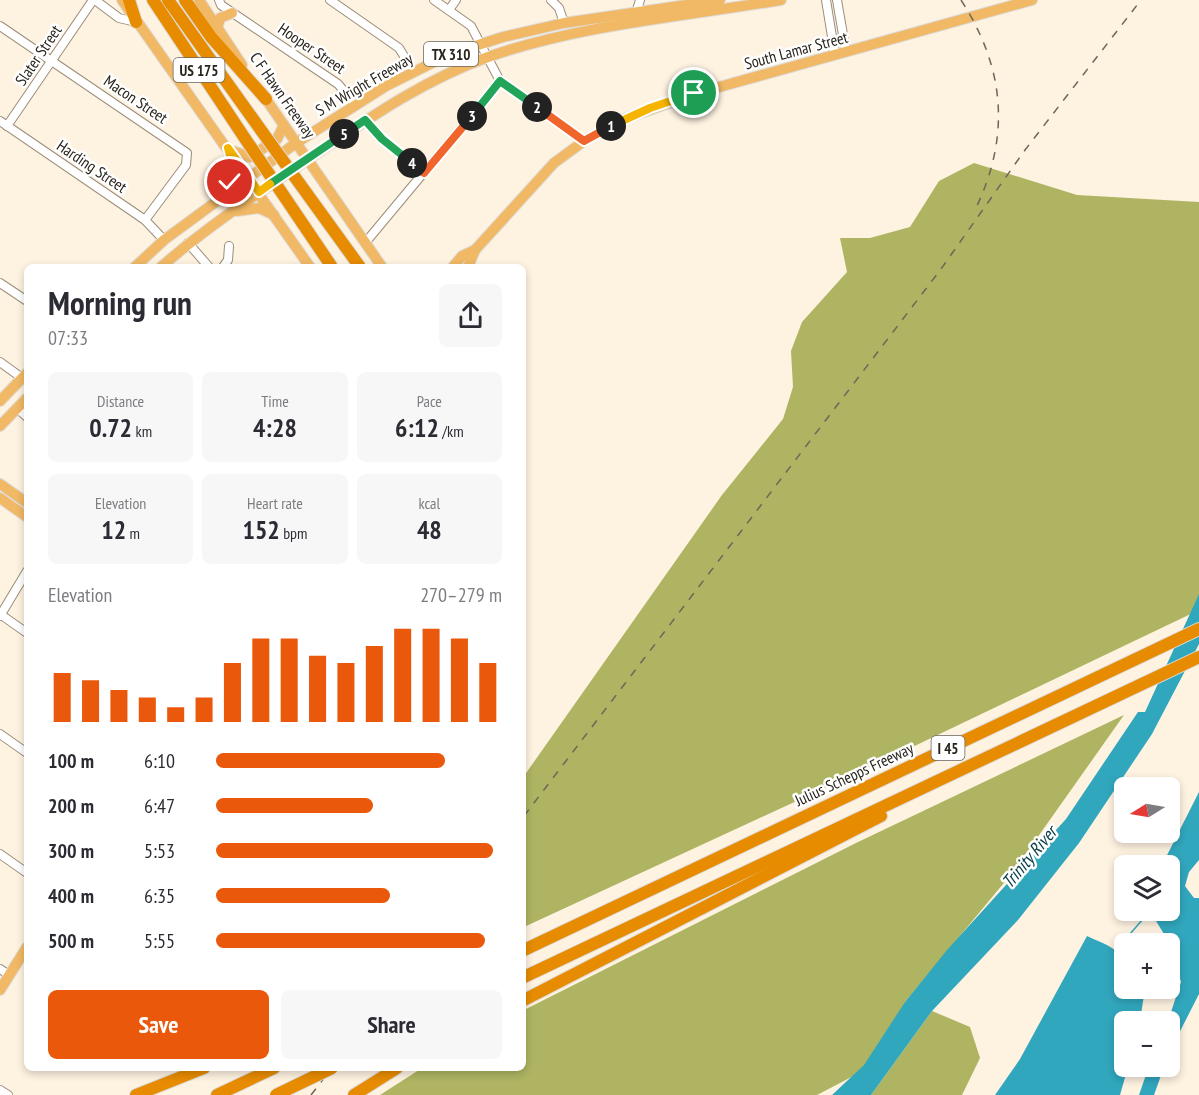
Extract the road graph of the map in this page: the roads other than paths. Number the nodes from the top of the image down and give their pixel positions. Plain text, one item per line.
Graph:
1 (94, 0) edge
2 (122, 0) edge
3 (129, 0) edge
4 (153, 0) edge
5 (168, 0) edge
6 (185, 0) edge
7 (199, 0) edge
8 (219, 0) edge
9 (330, 0) edge
10 (434, 0) edge
11 (456, 0) edge
12 (551, 0) edge
13 (640, 0) edge
14 (720, 0) edge
15 (781, 0) edge
16 (826, 0) edge
17 (837, 0) edge
18 (1032, 0) edge
19 (450, 10) junction
20 (232, 13) junction
21 (636, 13) junction
22 (136, 22) junction
23 (564, 23) junction
24 (0, 26) edge
25 (217, 29) junction
26 (481, 43) junction
27 (841, 53) junction
28 (487, 58) junction
29 (52, 61) junction
30 (413, 71) junction
31 (500, 81) junction
32 (266, 99) junction
33 (356, 104) junction
34 (365, 120) junction
35 (4, 124) edge
36 (284, 125) junction
37 (584, 141) junction
38 (296, 143) junction
39 (228, 148) junction
40 (308, 160) junction
41 (424, 173) junction
42 (250, 178) junction
43 (259, 192) junction
44 (219, 199) junction
45 (229, 214) junction
46 (276, 217) junction
47 (145, 220) junction
48 (164, 240) junction
49 (188, 243) junction
50 (365, 243) junction
51 (229, 246) dead end
52 (475, 250) junction
53 (138, 264) edge
54 (164, 264) edge
55 (206, 264) edge
56 (225, 264) edge
57 (308, 264) edge
58 (330, 264) edge
59 (358, 264) edge
60 (380, 264) edge
61 (455, 264) edge
62 (469, 264) edge
63 (0, 283) edge
64 (24, 299) edge
65 (0, 362) edge
66 (24, 376) edge
67 (0, 401) edge
68 (24, 401) edge
69 (17, 408) junction
70 (24, 414) edge
71 (0, 426) edge
72 (0, 484) edge
73 (0, 498) edge
74 (24, 501) edge
75 (24, 515) edge
76 (24, 576) edge
77 (0, 615) edge
78 (1199, 629) edge
79 (24, 631) edge
80 (1199, 657) edge
81 (0, 735) edge
82 (24, 751) edge
83 (904, 797) junction
84 (0, 854) edge
85 (24, 871) edge
86 (588, 919) junction
87 (526, 943) edge
88 (526, 949) edge
89 (24, 950) edge
90 (4, 972) edge
91 (526, 976) edge
92 (0, 990) edge
93 (526, 999) edge
94 (188, 1071) edge
95 (197, 1071) edge
96 (268, 1071) edge
97 (306, 1071) edge
98 (326, 1071) edge
99 (392, 1071) edge
100 (166, 1084) junction
101 (0, 1090) edge
102 (8, 1095) edge
103 (136, 1095) edge
104 (144, 1095) edge
105 (159, 1095) edge
106 (217, 1095) edge
107 (276, 1095) edge
108 (286, 1095) edge
109 (354, 1095) edge

1 - 22 street
1 - 29 street, Slater Street
2 - 22 main road
3 - 22 highway
4 - 58 highway, US 175, bridge
5 - 59 highway, US 175, bridge
6 - 32 highway
7 - 25 main road, C F Hawn Freeway
8 - 20 street, Hooper Street
9 - 30 street
10 - 19 street
11 - 19 street
12 - 23 street
13 - 21 street
14 - 21 main road, S M Wright Freeway / TX 310
15 - 28 main road, S M Wright Freeway / TX 310
16 - 27 street
17 - 27 street
18 - 27 main road, South Lamar Street
19 - 26 street
20 - 25 main road
20 - 33 street, Hooper Street
21 - 23 main road, S M Wright Freeway / TX 310
22 - 39 main road
23 - 26 main road, S M Wright Freeway / TX 310
24 - 29 street, Macon Street
25 - 32 main road, C F Hawn Freeway
26 - 28 street
26 - 30 main road, S M Wright Freeway / TX 310
27 - 37 main road, South Lamar Street
28 - 31 street
28 - 34 main road, S M Wright Freeway / TX 310
29 - 35 street, Slater Street
29 - 47 street, Macon Street
30 - 33 main road, S M Wright Freeway / TX 310
31 - 37 street
31 - 41 street
32 - 36 main road, C F Hawn Freeway
33 - 38 main road, S M Wright Freeway / TX 310
34 - 40 main road, S M Wright Freeway / TX 310
34 - 41 street
35 - 47 street, Harding Street
36 - 38 main road, C F Hawn Freeway
36 - 39 main road
37 - 52 main road, South Lamar Street
38 - 40 main road, C F Hawn Freeway
38 - 42 main road, S M Wright Freeway / TX 310
39 - 42 main road
39 - 44 main road
40 - 43 main road, S M Wright Freeway / TX 310
40 - 50 main road, C F Hawn Freeway
41 - 50 street
42 - 43 main road
42 - 44 main road, S M Wright Freeway / TX 310
43 - 45 main road, S M Wright Freeway / TX 310
43 - 46 main road
44 - 48 main road, S M Wright Freeway / TX 310
45 - 46 main road
45 - 49 main road, S M Wright Freeway / TX 310
46 - 57 main road
47 - 48 street, Harding Street
48 - 53 main road, S M Wright Freeway / TX 310
49 - 54 main road, S M Wright Freeway / TX 310
49 - 55 street
50 - 60 main road, C F Hawn Freeway
51 - 56 street
52 - 61 main road, South Lamar Street
52 - 62 main road, South Lamar Street
63 - 64 street
65 - 66 street
66 - 67 main road
68 - 69 main road
69 - 70 street
69 - 71 main road
72 - 74 main road
73 - 75 main road
76 - 77 street
77 - 79 street
78 - 86 highway, Julius Schepps Freeway / I 45
80 - 83 highway, I 45
81 - 82 street
83 - 91 highway, I 45
83 - 93 highway
84 - 85 street
86 - 87 highway
86 - 88 highway, Julius Schepps Freeway / I 45
89 - 90 main road
90 - 92 main road
94 - 105 highway
95 - 100 highway
96 - 106 highway
97 - 108 highway, bridge
98 - 107 highway, bridge
99 - 109 highway
100 - 103 highway
100 - 104 highway
101 - 102 street

